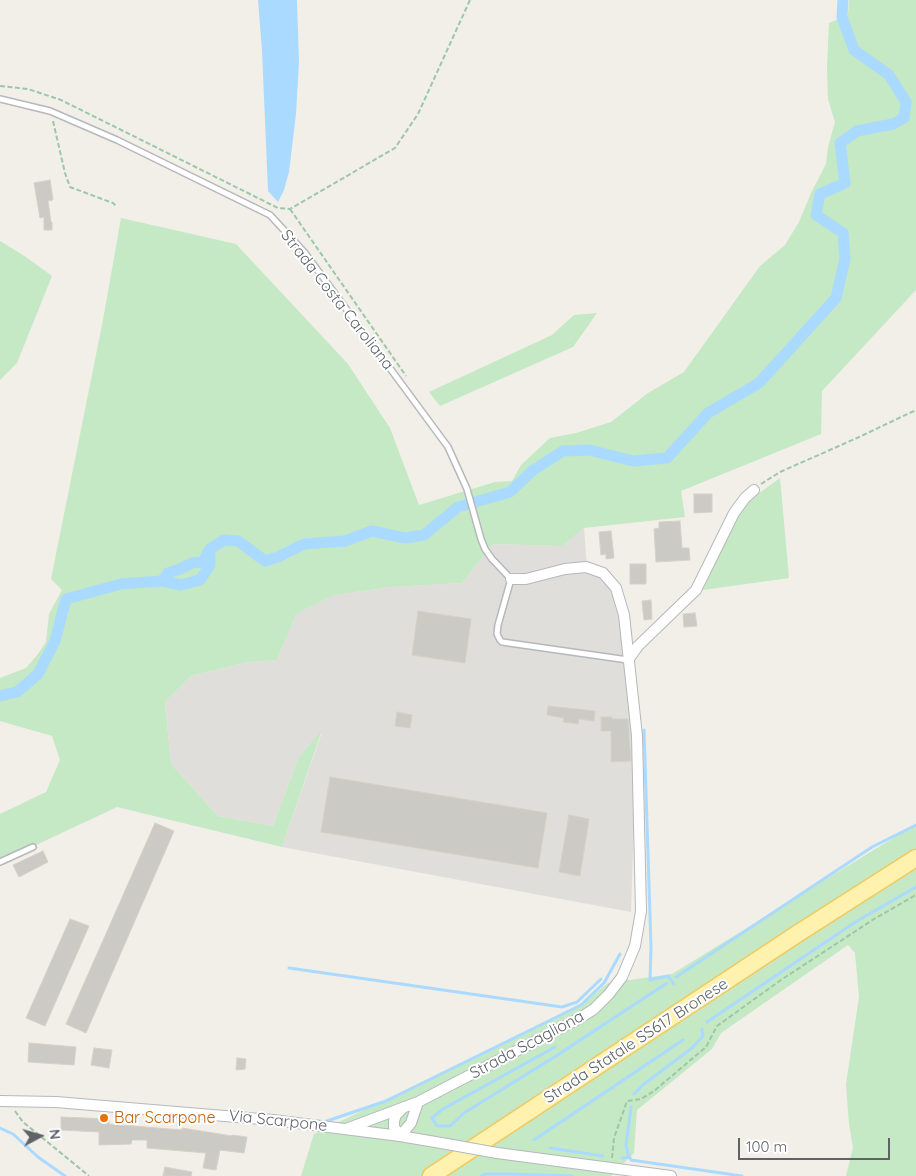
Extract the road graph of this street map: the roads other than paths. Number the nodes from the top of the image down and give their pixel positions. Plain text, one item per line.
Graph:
1 (0, 99) edge
2 (754, 490) road end
3 (511, 579) junction
4 (628, 660) junction
5 (916, 846) edge
6 (32, 847) dead end
7 (916, 858) edge
8 (0, 862) edge
9 (916, 868) edge
10 (841, 906) junction
11 (4, 1101) edge
12 (418, 1102) junction
13 (405, 1107) junction
14 (411, 1123) junction
15 (346, 1129) junction
16 (400, 1136) junction
17 (423, 1140) junction
18 (431, 1176) edge
19 (671, 1176) edge

1 - 3 lane, Strada Costa Caroliana
2 - 4 street
3 - 4 street, Strada Scagliona
3 - 4 lane
4 - 12 street, Strada Scagliona
5 - 10 main road
6 - 8 lane
7 - 10 main road
9 - 10 main road
10 - 18 main road, Strada Statale SS617 Bronese
11 - 15 street, Via Scarpone
12 - 13 street, Strada Scagliona
12 - 14 street
13 - 15 street, Strada Scagliona
13 - 16 street
14 - 16 street
14 - 17 street
15 - 16 street, Via Scarpone
16 - 17 street, Via Scarpone
17 - 19 street, Via Scarpone, bridge

